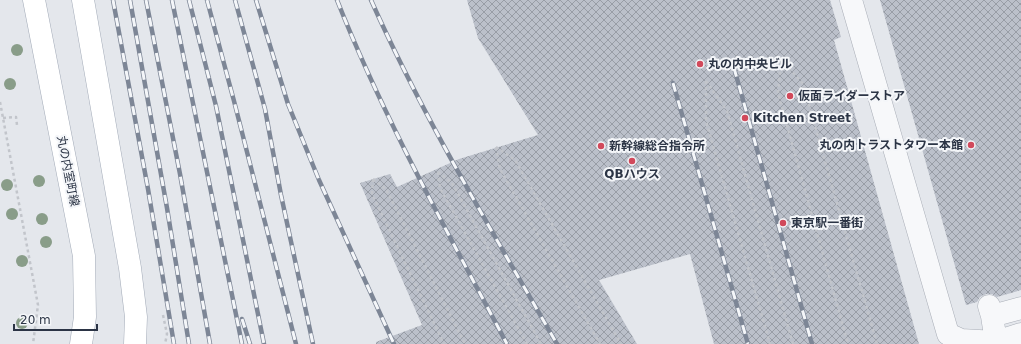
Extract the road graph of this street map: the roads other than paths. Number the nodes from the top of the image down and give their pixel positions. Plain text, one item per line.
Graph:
1 (34, 0) edge
2 (83, 0) edge
3 (851, 0) edge
4 (1021, 308) edge
5 (1021, 334) edge
6 (996, 342) junction
7 (81, 344) edge
8 (136, 344) edge

1 - 7 main road, 丸の内室町線
2 - 8 main road
3 - 6 lane
4 - 6 lane
5 - 6 lane

